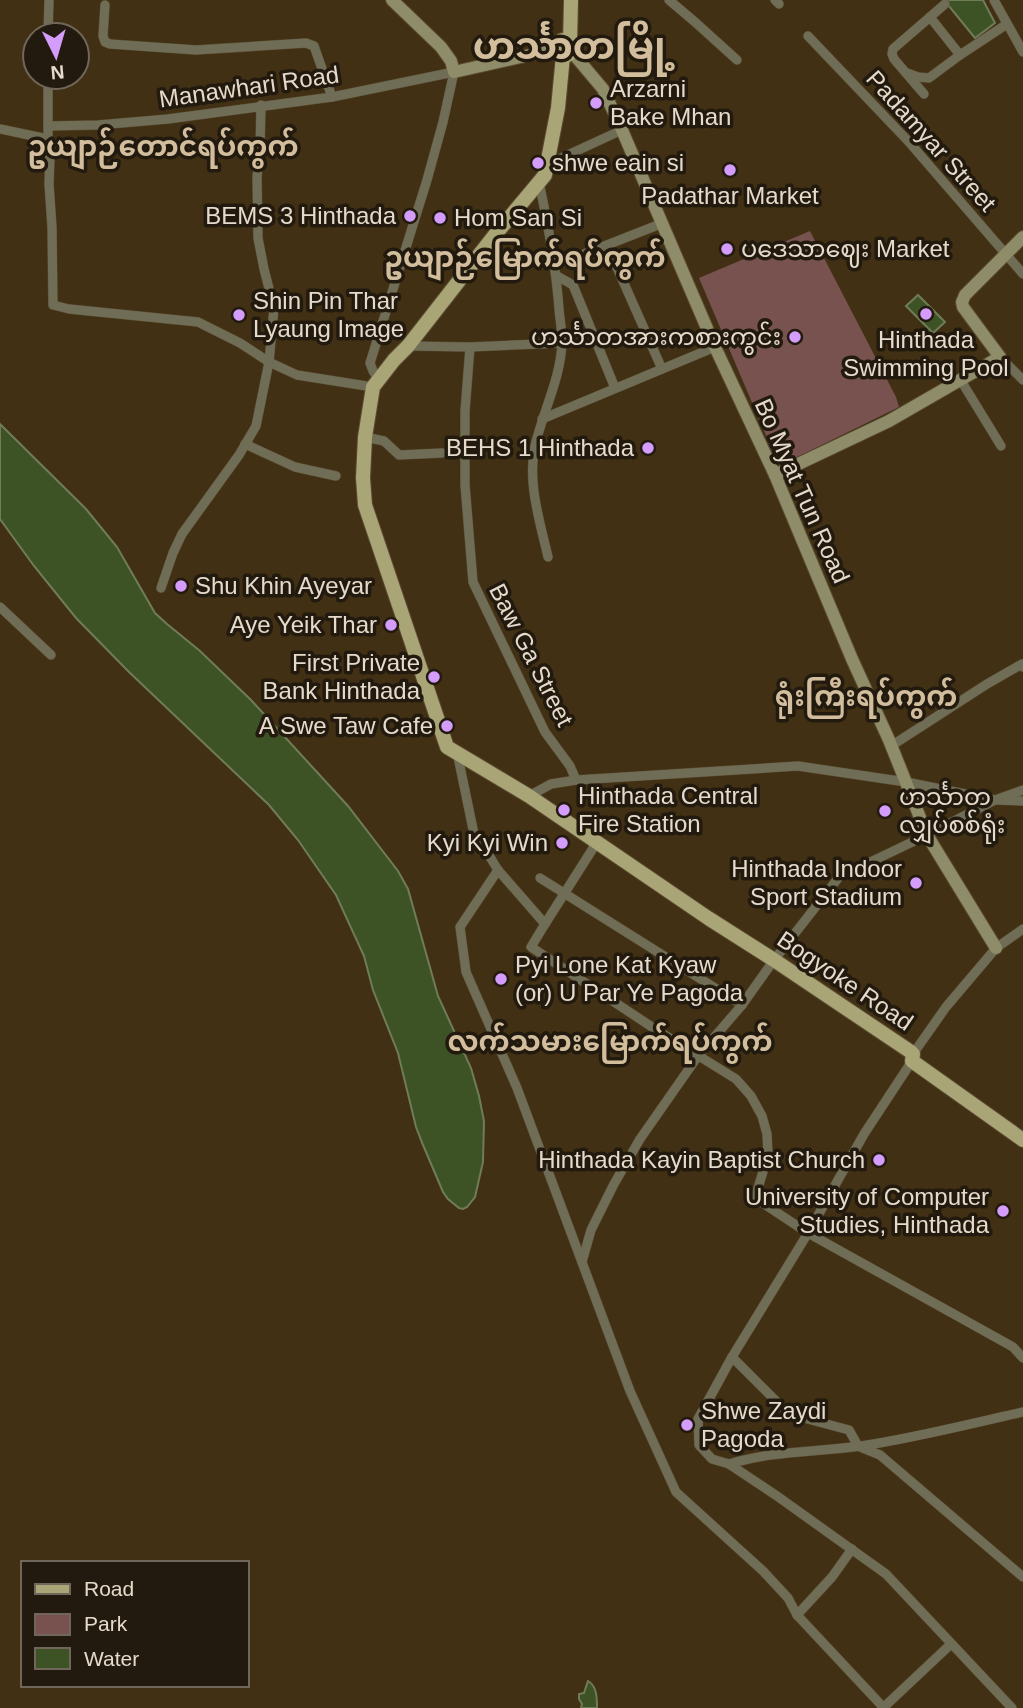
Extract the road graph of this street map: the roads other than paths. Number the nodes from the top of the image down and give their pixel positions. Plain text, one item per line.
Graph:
1 (49, 0) edge
2 (391, 0) edge
3 (563, 0) edge
4 (571, 0) edge
5 (669, 0) edge
6 (994, 0) edge
7 (945, 4) dead end
8 (104, 5) dead end
9 (930, 17) junction
10 (48, 21) edge
11 (1007, 24) junction
12 (808, 36) dead end
13 (565, 48) junction
14 (1023, 52) edge
15 (960, 55) junction
16 (737, 61) dead end
17 (453, 67) junction
18 (905, 72) junction
19 (48, 91) edge
20 (924, 94) dead end
21 (332, 97) junction
22 (261, 106) junction
23 (48, 126) junction
24 (0, 129) edge
25 (622, 130) junction
26 (48, 139) junction
27 (548, 163) junction
28 (540, 182) junction
29 (663, 223) junction
30 (1023, 237) edge
31 (607, 245) junction
32 (1006, 253) junction
33 (556, 265) junction
34 (1023, 274) edge
35 (557, 276) junction
36 (562, 343) junction
37 (408, 346) junction
38 (715, 347) junction
39 (470, 348) junction
40 (1000, 356) junction
41 (269, 362) junction
42 (662, 369) junction
43 (960, 379) junction
44 (1023, 380) edge
45 (376, 383) junction
46 (615, 388) junction
47 (542, 419) junction
48 (365, 437) junction
49 (246, 444) junction
50 (1001, 446) dead end
51 (442, 453) dead end
52 (775, 475) junction
53 (336, 476) dead end
54 (548, 557) dead end
55 (160, 588) dead end
56 (0, 607) edge
57 (51, 656) dead end
58 (1023, 665) edge
59 (891, 746) junction
60 (457, 752) junction
61 (576, 780) junction
62 (906, 782) junction
63 (1023, 790) edge
64 (529, 796) junction
65 (995, 800) junction
66 (1023, 801) edge
67 (928, 835) junction
68 (597, 842) junction
69 (498, 870) junction
70 (540, 878) dead end
71 (564, 893) junction
72 (545, 924) junction
73 (1023, 929) edge
74 (996, 948) junction
75 (774, 960) junction
76 (742, 1005) junction
77 (698, 1056) junction
78 (912, 1057) junction
79 (1023, 1140) edge
80 (808, 1233) junction
81 (581, 1264) junction
82 (732, 1357) junction
83 (1023, 1358) edge
84 (1023, 1412) edge
85 (858, 1446) junction
86 (729, 1464) junction
87 (852, 1549) junction
88 (1023, 1577) edge
89 (797, 1615) junction
90 (951, 1644) junction
91 (884, 1708) edge
92 (1012, 1708) edge

1 - 10 street
2 - 17 street
3 - 13 main road
4 - 13 main road
5 - 16 street
6 - 11 street
7 - 9 street
8 - 21 street
9 - 15 street
9 - 18 street
11 - 14 street
11 - 15 street
12 - 32 street, Padamyar Street
13 - 17 street
13 - 25 street, Bo Myat Tun Road
13 - 27 main road
15 - 18 street
17 - 21 street, Manawhari Road
17 - 45 street
18 - 20 street
19 - 23 street
21 - 22 street, Manawhari Road
22 - 23 street, Manawhari Road
22 - 41 street
23 - 26 street
24 - 26 street
25 - 27 street
25 - 29 street, Bo Myat Tun Road
26 - 41 street
27 - 28 main road
28 - 33 street
28 - 37 main road
29 - 31 street
29 - 38 street, Bo Myat Tun Road
30 - 32 street
31 - 33 street
31 - 42 street
32 - 34 street, Padamyar Street
32 - 40 street
33 - 35 street
35 - 36 street
35 - 46 street
36 - 39 street
36 - 47 street
37 - 39 street
37 - 45 main road
38 - 42 street
38 - 52 street, Bo Myat Tun Road
39 - 61 street, Baw Ga Street
40 - 43 street
40 - 44 street
41 - 45 street
41 - 49 street
42 - 46 street
43 - 50 street
43 - 52 street
45 - 48 main road
46 - 47 street
47 - 54 street
48 - 51 street
48 - 60 main road
49 - 53 street
49 - 55 street
52 - 59 street, Bo Myat Tun Road
56 - 57 street
58 - 59 street
59 - 62 street, Bo Myat Tun Road
60 - 64 main road, Bogyoke Road
60 - 69 street
61 - 62 street
61 - 64 street
62 - 65 street
62 - 67 street, Bo Myat Tun Road
63 - 65 street
64 - 68 main road, Bogyoke Road
65 - 66 street
65 - 67 street
67 - 74 street, Bo Myat Tun Road
67 - 75 street
68 - 71 street
68 - 75 main road, Bogyoke Road
69 - 72 street
69 - 81 street
70 - 71 street
71 - 72 street
71 - 76 street
72 - 77 street
73 - 74 street
74 - 78 street
75 - 76 street
75 - 78 main road, Bogyoke Road
76 - 77 street
77 - 80 street
77 - 81 street
78 - 79 main road, Bogyoke Road
78 - 80 street
80 - 82 street
80 - 83 street
81 - 89 street
82 - 85 street
82 - 86 street
84 - 85 street
85 - 86 street
85 - 88 street
86 - 87 street
87 - 89 street
87 - 90 street
89 - 91 street
90 - 91 street
90 - 92 street

